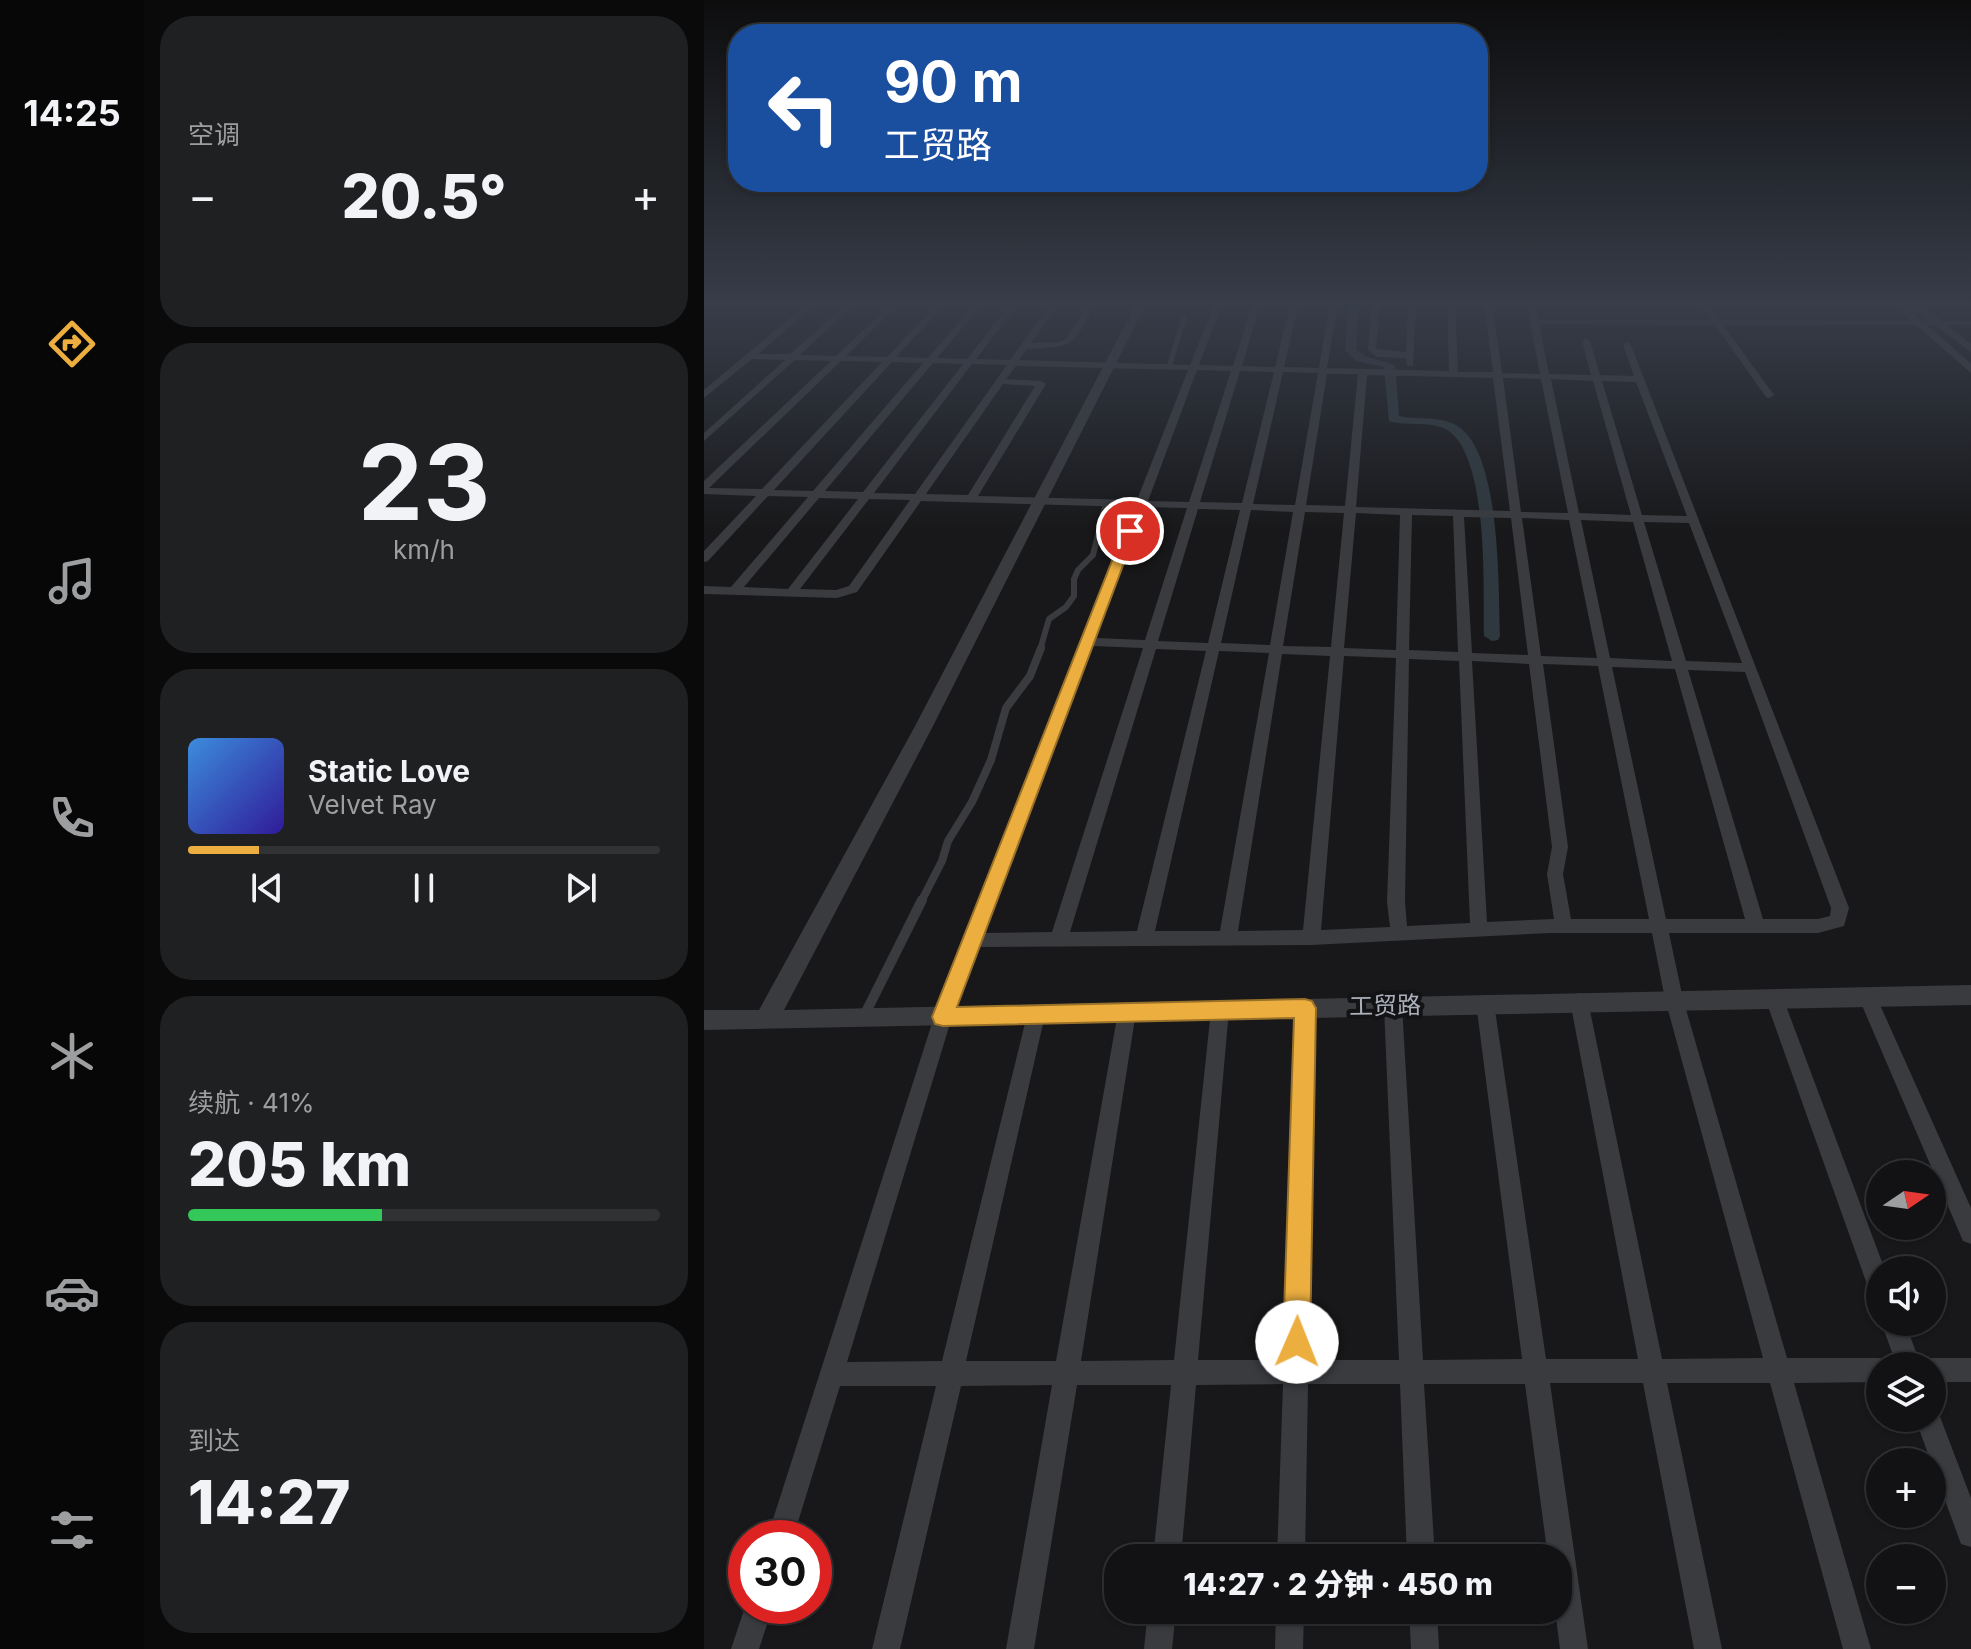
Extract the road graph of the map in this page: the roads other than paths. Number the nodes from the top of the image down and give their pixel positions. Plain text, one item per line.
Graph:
1 (1597, 378) edge
2 (723, 379) edge
3 (769, 379) edge
4 (817, 379) edge
5 (871, 379) edge
6 (915, 379) edge
7 (957, 379) edge
8 (1104, 379) edge
9 (1190, 379) edge
10 (1234, 379) edge
11 (1277, 379) edge
12 (1321, 379) edge
13 (1362, 379) edge
14 (1499, 379) edge
15 (1546, 379) edge
16 (1641, 379) edge
17 (1758, 379) edge
18 (1000, 381) joint
19 (704, 395) edge
20 (1769, 395) dead end
21 (704, 438) edge
22 (704, 489) edge
23 (765, 492) junction
24 (816, 494) junction
25 (867, 495) junction
26 (916, 497) junction
27 (971, 499) junction
28 (1041, 501) junction
29 (1106, 503) junction
30 (1141, 504) junction
31 (1194, 505) junction
32 (1247, 507) junction
33 (1299, 508) junction
34 (1352, 510) junction
35 (1406, 511) junction
36 (1463, 513) junction
37 (1516, 515) junction
38 (1575, 516) junction
39 (1639, 518) junction
40 (1695, 520) junction
41 (704, 558) edge
42 (704, 590) edge
43 (734, 591) junction
44 (791, 593) junction
45 (1086, 642) junction
46 (1151, 645) junction
47 (1214, 647) junction
48 (1276, 649) junction
49 (1339, 652) junction
50 (1402, 654) junction
51 (1466, 657) junction
52 (1535, 659) junction
53 (1605, 662) junction
54 (1681, 665) junction
55 (1750, 668) junction
56 (1564, 926) junction
57 (1659, 926) junction
58 (1756, 926) junction
59 (1479, 930) junction
60 (1399, 934) junction
61 (1228, 938) junction
62 (1311, 938) junction
63 (1059, 939) junction
64 (1144, 939) junction
65 (971, 940) junction
66 (1971, 995) edge
67 (1867, 996) junction
68 (1774, 998) junction
69 (1674, 999) junction
70 (1579, 1001) junction
71 (1485, 1003) junction
72 (1393, 1006) junction
73 (1305, 1008) junction
74 (1220, 1010) junction
75 (1127, 1012) junction
76 (1036, 1015) junction
77 (943, 1017) junction
78 (862, 1019) junction
79 (704, 1020) edge
80 (766, 1021) junction
81 (1971, 1233) edge
82 (1869, 1256) edge
83 (1866, 1370) edge
84 (1946, 1370) edge
85 (1971, 1370) edge
86 (1653, 1371) junction
87 (1778, 1371) junction
88 (1411, 1372) junction
89 (1536, 1372) junction
90 (1066, 1373) junction
91 (1185, 1373) junction
92 (1296, 1373) junction
93 (831, 1374) junction
94 (951, 1374) junction
95 (1933, 1432) edge
96 (786, 1520) edge
97 (1971, 1534) edge
98 (1168, 1544) edge
99 (1291, 1544) edge
100 (1420, 1544) edge
101 (753, 1624) edge
102 (1161, 1624) edge
103 (1290, 1624) edge
104 (1424, 1624) edge
105 (745, 1649) edge
106 (886, 1649) edge
107 (1020, 1649) edge
108 (1158, 1649) edge
109 (1289, 1649) edge
110 (1425, 1649) edge
111 (1574, 1649) edge
112 (1708, 1649) edge
113 (1857, 1649) edge

1 - 39 street
2 - 19 street
3 - 21 street
4 - 22 street
5 - 23 street
6 - 24 street
7 - 25 street
8 - 28 street
9 - 30 street
10 - 31 street
11 - 32 street
12 - 33 street
13 - 34 street
14 - 37 street
15 - 38 street
16 - 40 street
17 - 20 street
18 - 26 street
18 - 27 street
22 - 23 street
23 - 24 street
23 - 41 street
24 - 25 street
24 - 43 street
25 - 26 street
25 - 44 street
26 - 27 street
26 - 44 street
27 - 28 street
28 - 29 street
28 - 80 street
29 - 30 street
29 - 78 lane
30 - 31 street
30 - 45 street
31 - 32 street
31 - 46 street
32 - 33 street
32 - 47 street
33 - 34 street
33 - 48 street
34 - 35 street
34 - 49 street
35 - 36 street
35 - 50 street
36 - 37 street
36 - 51 street
37 - 38 street
37 - 52 street
38 - 39 street
38 - 53 street
39 - 40 street
39 - 54 street
40 - 55 street
42 - 43 street
43 - 44 street
45 - 46 street
45 - 65 street
46 - 47 street
46 - 63 street
47 - 48 street
47 - 64 street
48 - 49 street
48 - 61 street
49 - 50 street
49 - 62 street
50 - 51 street
50 - 60 street
51 - 52 street
51 - 59 street
52 - 53 street
52 - 56 street
53 - 54 street
53 - 57 street
54 - 55 street
54 - 58 street
55 - 58 street
56 - 57 street
56 - 59 street
57 - 58 street
57 - 69 street
59 - 60 street
60 - 62 street
61 - 62 street
61 - 64 street
63 - 64 street
63 - 65 street
65 - 77 street
66 - 67 street, 工贸路
67 - 68 street, 工贸路
67 - 81 street
68 - 69 street, 工贸路
68 - 82 street
69 - 70 street, 工贸路
69 - 87 street
70 - 71 street, 工贸路
70 - 86 street
71 - 72 street, 工贸路
71 - 89 street
72 - 73 street, 工贸路
72 - 88 street
73 - 74 street, 工贸路
73 - 92 street
74 - 75 street, 工贸路
74 - 91 street
75 - 76 street, 工贸路
75 - 90 street
76 - 77 street, 工贸路
76 - 94 street
77 - 78 street, 工贸路
77 - 93 street
78 - 80 street, 工贸路
79 - 80 street, 工贸路
83 - 87 street
84 - 85 street
86 - 87 street
86 - 89 street
86 - 112 street
87 - 113 street
88 - 89 street
88 - 92 street
88 - 100 street
89 - 111 street
90 - 91 street
90 - 94 street
90 - 107 street
91 - 92 street
91 - 98 street
92 - 99 street
93 - 94 street
93 - 96 street
94 - 106 street
95 - 97 street
101 - 105 street
102 - 108 street
103 - 109 street
104 - 110 street

